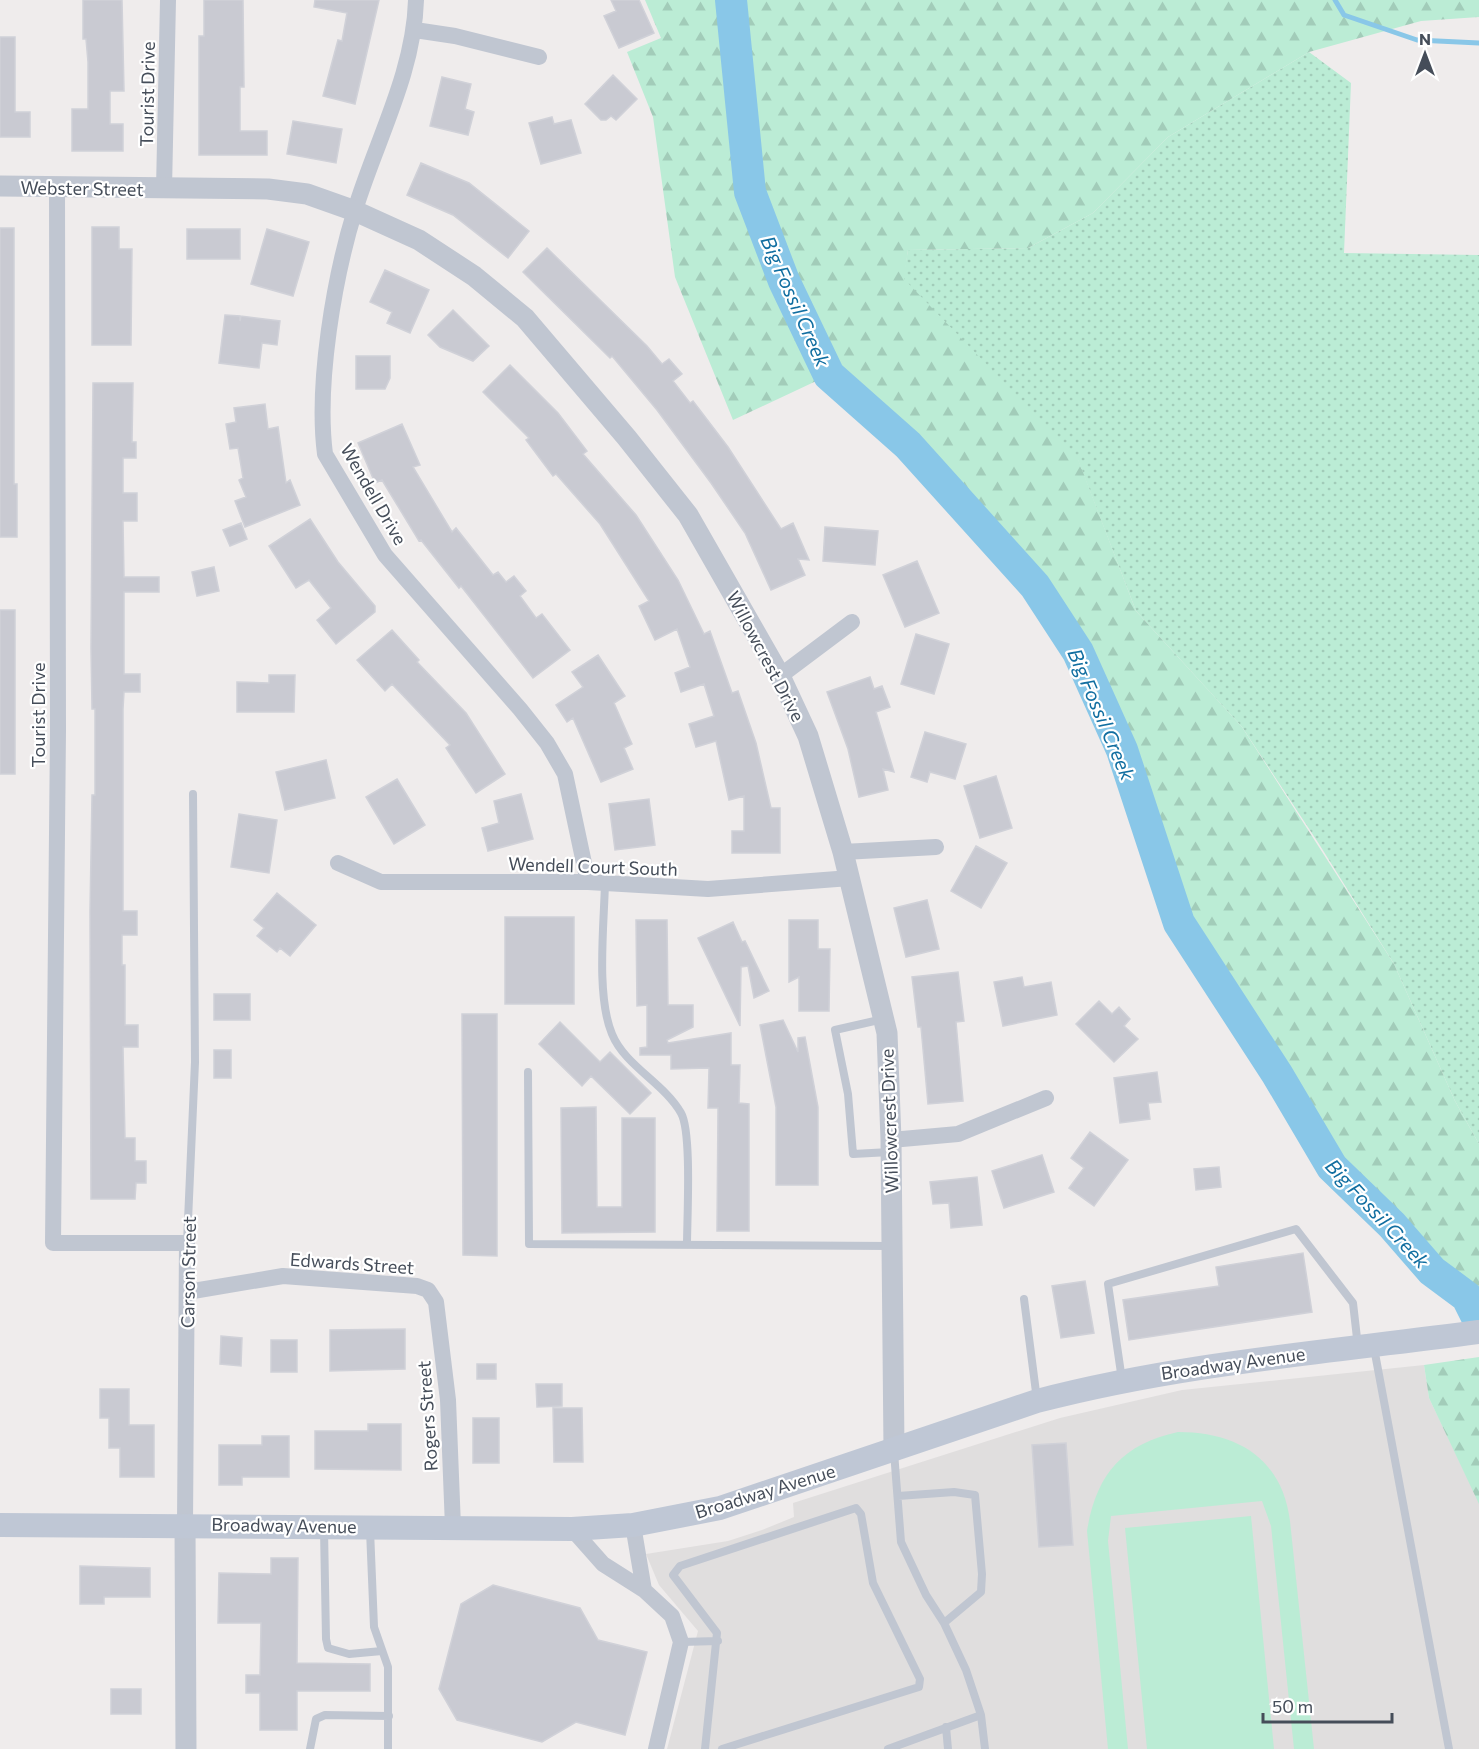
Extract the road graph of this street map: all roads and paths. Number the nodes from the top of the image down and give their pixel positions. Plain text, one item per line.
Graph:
1 (168, 0) edge
2 (416, 0) edge
3 (415, 30) junction
4 (539, 57) dead end
5 (0, 186) edge
6 (57, 187) junction
7 (164, 189) junction
8 (355, 211) junction
9 (852, 622) dead end
10 (780, 676) junction
11 (193, 794) dead end
12 (936, 847) dead end
13 (843, 852) junction
14 (338, 863) dead end
15 (850, 878) junction
16 (596, 883) junction
17 (884, 1019) junction
18 (528, 1072) dead end
19 (1046, 1098) dead end
20 (891, 1146) junction
21 (187, 1243) junction
22 (687, 1245) junction
23 (892, 1246) junction
24 (187, 1292) junction
25 (1024, 1299) dead end
26 (435, 1302) joint
27 (1479, 1332) edge
28 (1366, 1346) junction
29 (1122, 1380) junction
30 (1037, 1401) junction
31 (894, 1449) junction
32 (898, 1496) junction
33 (185, 1524) junction
34 (633, 1524) junction
35 (0, 1525) edge
36 (324, 1526) junction
37 (370, 1526) junction
38 (453, 1527) junction
39 (572, 1529) junction
40 (644, 1590) junction
41 (944, 1623) junction
42 (718, 1641) junction
43 (681, 1642) junction
44 (382, 1651) junction
45 (981, 1715) junction
46 (389, 1716) junction
47 (946, 1727) junction
48 (186, 1749) edge
49 (310, 1749) edge
50 (388, 1749) edge
51 (656, 1749) edge
52 (705, 1749) edge
53 (722, 1749) edge
54 (888, 1749) edge
55 (948, 1749) edge
56 (985, 1749) edge
57 (1449, 1749) edge

1 - 7 street, Tourist Drive
2 - 3 street, Wendell Drive
3 - 4 street
3 - 8 street, Wendell Drive
5 - 6 street, Webster Street
6 - 7 street, Webster Street
6 - 21 street, Tourist Drive
7 - 8 street, Willowcrest Drive
8 - 10 street, Willowcrest Drive
8 - 16 street, Wendell Drive
9 - 10 street
10 - 13 street, Willowcrest Drive
11 - 21 lane, Carson Street
12 - 13 street
13 - 15 street, Willowcrest Drive
14 - 16 street, Wendell Court South
15 - 16 street, Wendell Court South
15 - 17 street, Willowcrest Drive
16 - 22 lane
17 - 20 street, Willowcrest Drive
17 - 20 lane
18 - 22 lane
19 - 20 street
20 - 23 street, Willowcrest Drive
21 - 24 street, Carson Street
22 - 23 lane
23 - 31 street, Willowcrest Drive
24 - 26 street, Edwards Street
24 - 33 street, Carson Street
25 - 30 lane
26 - 38 street, Rogers Street
27 - 28 main road, Broadway Avenue
28 - 29 main road, Broadway Avenue
28 - 29 lane
28 - 57 lane
29 - 30 main road, Broadway Avenue
30 - 31 main road, Broadway Avenue
31 - 32 lane
31 - 34 main road, Broadway Avenue
32 - 41 lane
32 - 41 lane
33 - 35 main road, Broadway Avenue
33 - 36 main road, Broadway Avenue
33 - 48 street, Carson Street
34 - 39 main road, Broadway Avenue
34 - 40 street
36 - 37 main road, Broadway Avenue
36 - 44 lane
37 - 38 main road, Broadway Avenue
37 - 44 lane
38 - 39 main road, Broadway Avenue
39 - 40 street
40 - 43 street
41 - 45 lane
42 - 43 lane
42 - 52 lane
42 - 53 lane
43 - 51 street
44 - 46 lane
45 - 47 lane
45 - 56 lane
46 - 49 lane
46 - 50 lane
47 - 54 lane
47 - 55 lane

